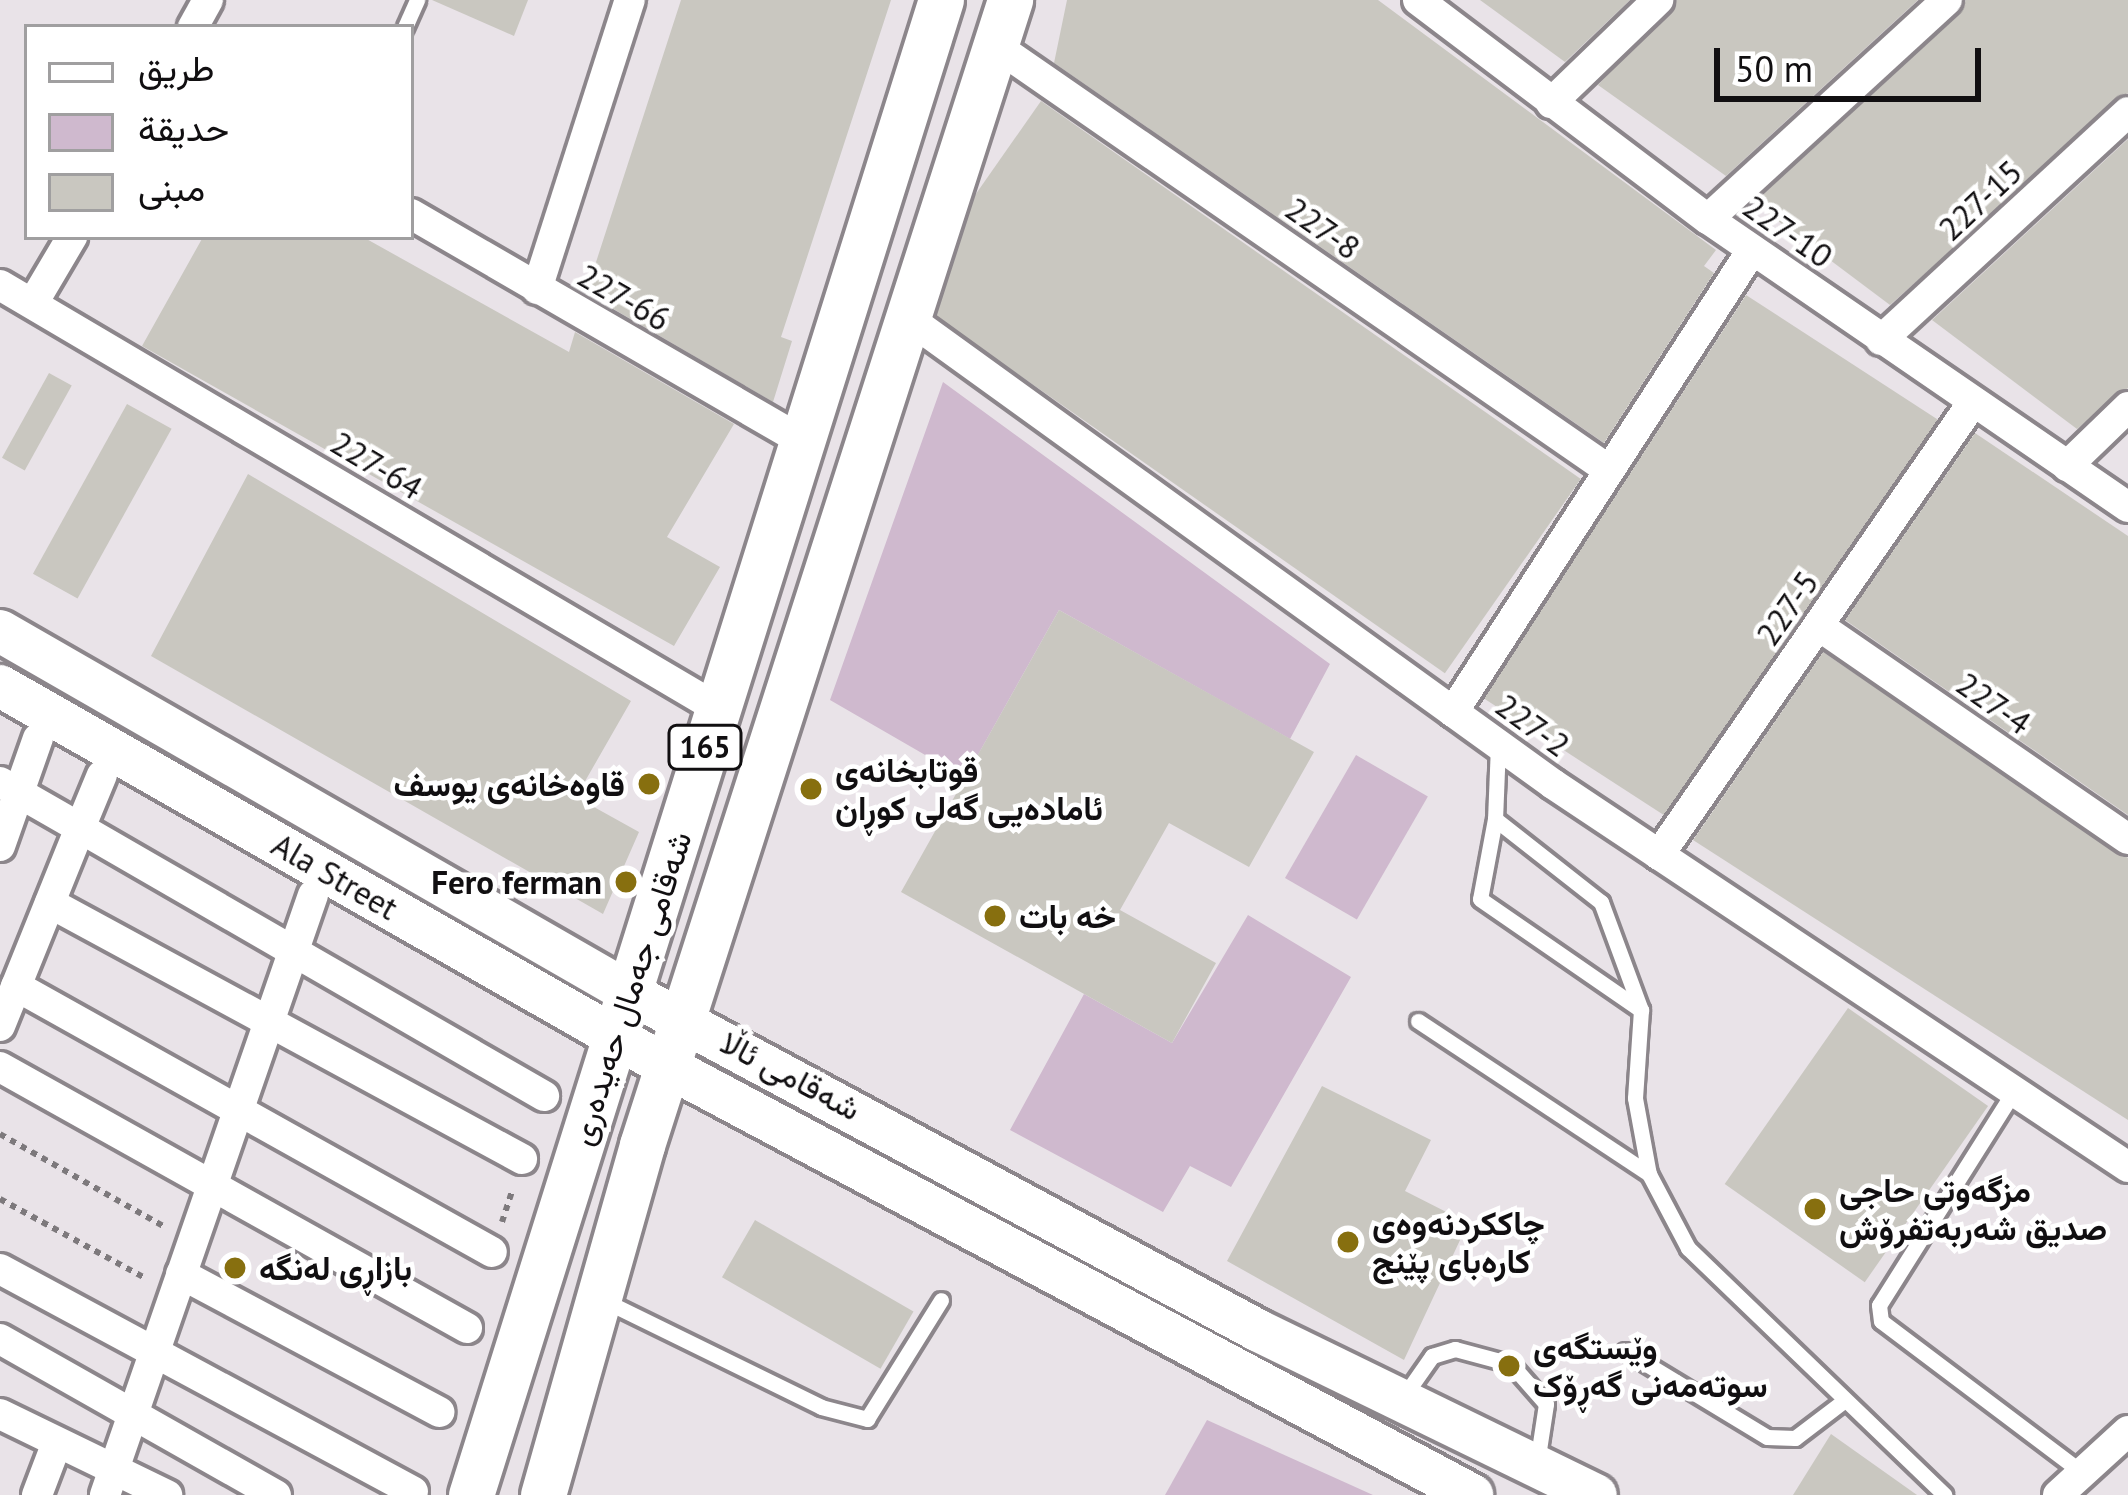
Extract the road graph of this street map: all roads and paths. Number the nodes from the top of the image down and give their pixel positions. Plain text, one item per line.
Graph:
1 (630, 0) edge
2 (941, 0) edge
3 (1010, 0) edge
4 (1418, 0) edge
5 (1658, 0) edge
6 (1947, 0) edge
7 (996, 46) junction
8 (1551, 103) junction
9 (2128, 112) edge
10 (414, 216) edge
11 (1708, 220) junction
12 (70, 240) edge
13 (1752, 250) junction
14 (0, 285) edge
15 (537, 289) junction
16 (33, 303) junction
17 (912, 321) junction
18 (1880, 340) junction
19 (1973, 402) junction
20 (2128, 406) edge
21 (802, 441) junction
22 (2067, 466) junction
23 (1609, 470) junction
24 (2128, 507) edge
25 (1819, 626) junction
26 (0, 631) edge
27 (0, 686) edge
28 (717, 709) junction
29 (1453, 712) junction
30 (38, 738) dead end
31 (1498, 745) junction
32 (102, 775) dead end
33 (10, 788) edge
34 (1495, 819) junction
35 (80, 828) junction
36 (2128, 839) edge
37 (0, 846) edge
38 (1659, 855) junction
39 (313, 895) dead end
40 (50, 903) junction
41 (293, 953) junction
42 (16, 986) junction
43 (628, 992) junction
44 (1641, 1010) junction
45 (684, 1018) junction
46 (1418, 1021) dead end
47 (268, 1022) junction
48 (0, 1026) edge
49 (614, 1035) junction
50 (0, 1067) edge
51 (670, 1068) junction
52 (2014, 1091) junction
53 (544, 1096) dead end
54 (237, 1114) junction
55 (0, 1135) edge
56 (522, 1159) dead end
57 (2128, 1167) edge
58 (1649, 1174) junction
59 (213, 1184) junction
60 (0, 1198) edge
61 (193, 1242) junction
62 (492, 1252) dead end
63 (0, 1269) edge
64 (178, 1284) junction
65 (599, 1298) junction
66 (941, 1300) dead end
67 (467, 1328) dead end
68 (0, 1339) edge
69 (155, 1351) junction
70 (1625, 1352) dead end
71 (1401, 1401) junction
72 (1841, 1402) junction
73 (440, 1412) dead end
74 (133, 1414) junction
75 (1, 1419) edge
76 (2128, 1431) edge
77 (56, 1445) junction
78 (116, 1465) junction
79 (1536, 1466) junction
80 (2082, 1485) edge
81 (413, 1491) dead end
82 (37, 1495) edge
83 (105, 1495) edge
84 (167, 1495) edge
85 (276, 1495) edge
86 (472, 1495) edge
87 (543, 1495) edge
88 (1472, 1495) edge
89 (1596, 1495) edge
90 (1945, 1495) edge
91 (2058, 1495) edge

1 - 15 street
2 - 21 main road, شەقامی جەمال حەیدەری / 165
3 - 7 main road, شەقامی جەمال حەیدەری / 165
4 - 8 street, 227-10
5 - 8 street
6 - 11 street
7 - 17 main road, شەقامی جەمال حەیدەری / 165
7 - 23 street, 227-8
8 - 11 street, 227-10
9 - 18 street, 227-15
10 - 15 street, 227-66
11 - 13 street, 227-10
12 - 16 street
13 - 18 street, 227-10
13 - 23 street
14 - 16 street, 227-64
15 - 21 street, 227-66
16 - 28 street, 227-64
17 - 29 street, 227-2
17 - 45 main road, شەقامی جەمال حەیدەری / 165
18 - 19 street, 227-10
19 - 22 street, 227-10
19 - 25 street, 227-5
20 - 22 street
21 - 28 main road, شەقامی جەمال حەیدەری / 165
22 - 24 street, 227-10
23 - 29 street
25 - 36 street, 227-4
25 - 38 street, 227-5
26 - 43 main road, شه‌قامی ئاڵا
27 - 49 main road, Ala Street
28 - 43 main road, شەقامی جەمال حەیدەری / 165
29 - 31 street, 227-2
30 - 33 street
31 - 34 lane
31 - 38 street, 227-2
32 - 35 street
33 - 35 street
33 - 37 street
34 - 44 lane
34 - 44 lane
35 - 40 street
35 - 41 street
38 - 52 street, 227-2
39 - 41 street
40 - 42 street
40 - 47 street
41 - 47 street
41 - 53 street
42 - 48 street
42 - 54 street
43 - 45 main road, شه‌قامی ئاڵا
43 - 49 main road, شەقامی جەمال حەیدەری / 165
44 - 58 lane
45 - 51 main road, شەقامی جەمال حەیدەری / 165
45 - 71 main road, شه‌قامی ئاڵا
46 - 58 lane
47 - 54 street
47 - 56 street
49 - 51 main road, Ala Street
49 - 86 main road, شەقامی جەمال حەیدەری / 165
50 - 59 street
51 - 65 main road, شەقامی جەمال حەیدەری / 165
51 - 88 main road, شه‌قامی ئاڵا
52 - 57 street, 227-2
52 - 80 lane
54 - 59 street
54 - 62 street
55 - 61 path
58 - 72 lane
59 - 61 street
59 - 67 street
60 - 64 path
61 - 64 street
63 - 69 street
64 - 69 street
64 - 73 street
65 - 66 lane
65 - 87 main road, شەقامی جەمال حەیدەری / 165
68 - 74 street
69 - 74 street
69 - 81 street
70 - 72 lane
71 - 79 main road, شه‌قامی ئاڵا
71 - 79 lane
72 - 90 lane
74 - 78 street
74 - 85 street
75 - 77 street
76 - 80 street
77 - 78 street
77 - 82 street
78 - 83 street
78 - 84 street
79 - 89 main road, شه‌قامی ئاڵا
80 - 91 street

